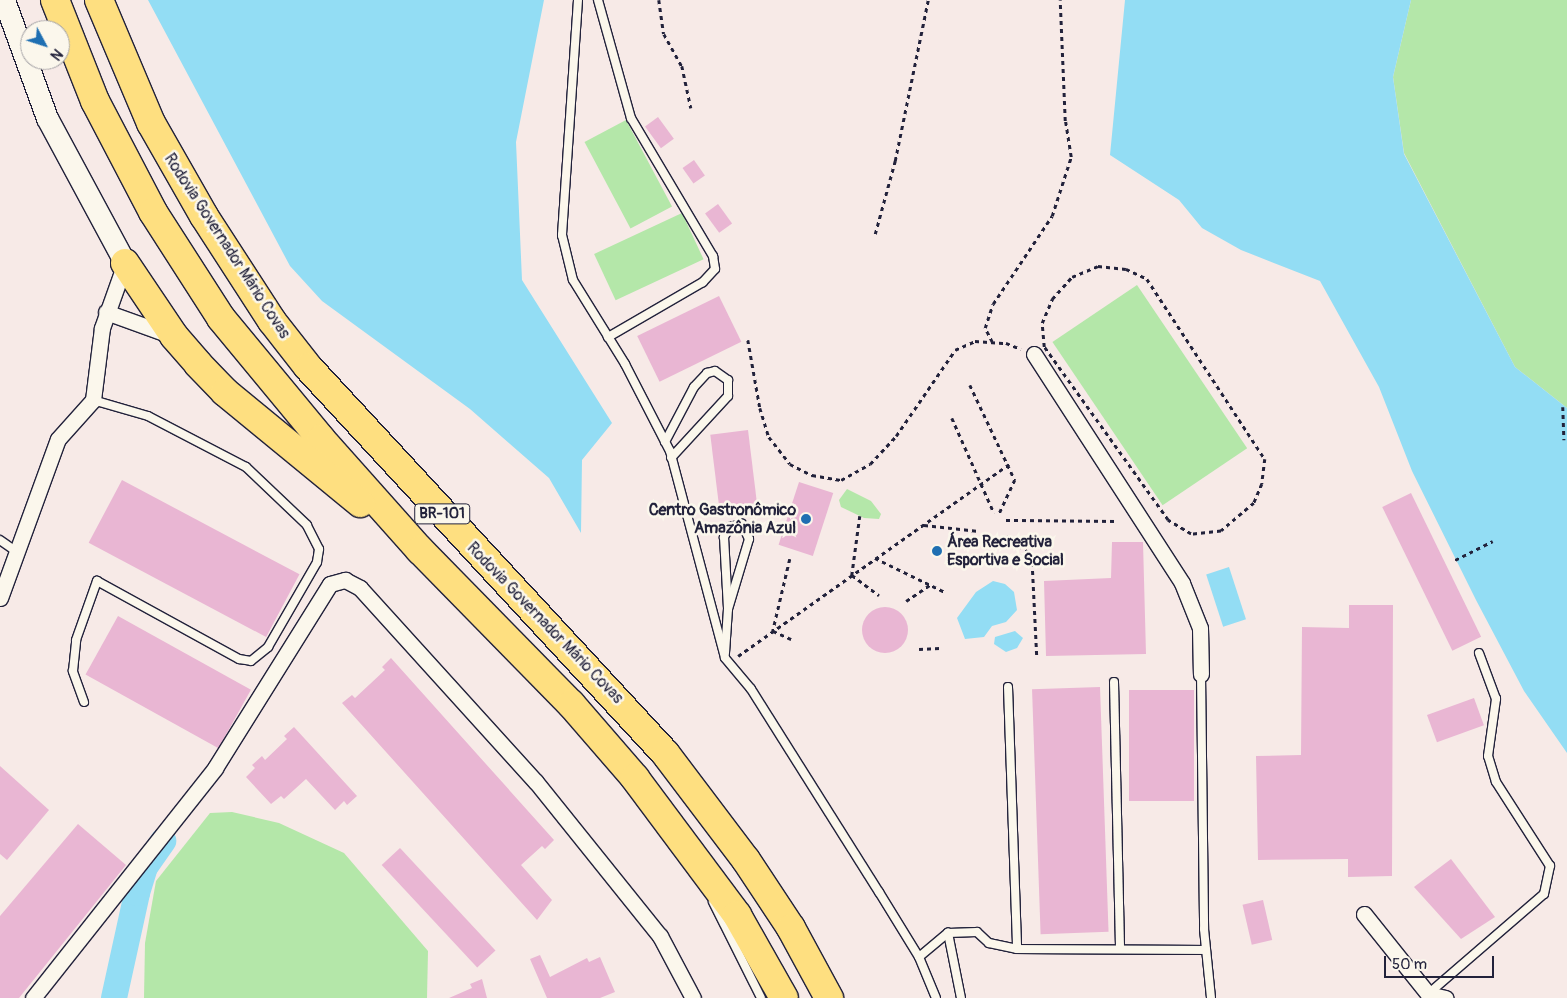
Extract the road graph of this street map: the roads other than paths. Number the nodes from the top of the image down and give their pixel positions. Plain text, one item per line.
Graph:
1 (4, 0) edge
2 (55, 0) edge
3 (99, 0) edge
4 (578, 0) edge
5 (598, 0) edge
6 (124, 263) junction
7 (106, 312) junction
8 (174, 336) junction
9 (608, 337) junction
10 (1034, 354) road end
11 (93, 400) junction
12 (665, 442) junction
13 (671, 458) junction
14 (0, 540) edge
15 (420, 550) junction
16 (16, 551) junction
17 (0, 598) edge
18 (728, 609) junction
19 (1478, 653) dead end
20 (727, 660) junction
21 (1201, 674) joint
22 (1114, 682) dead end
23 (1008, 688) dead end
24 (84, 702) dead end
25 (684, 841) junction
26 (1364, 914) dead end
27 (948, 933) junction
28 (1120, 948) junction
29 (1017, 949) junction
30 (1206, 950) junction
31 (919, 957) junction
32 (1426, 996) edge
33 (33, 998) edge
34 (693, 998) edge
35 (761, 998) edge
36 (784, 998) edge
37 (829, 998) edge
38 (936, 998) edge
39 (961, 998) edge
40 (1211, 998) edge
41 (1446, 998) edge

1 - 6 main road
2 - 15 highway, BR-101
3 - 37 highway, Rodovia Governador Mário Covas / BR-101
4 - 9 lane
5 - 9 lane
6 - 7 street
6 - 8 highway
7 - 8 street
7 - 11 street
8 - 15 highway
9 - 12 lane
10 - 21 street
11 - 16 street
11 - 24 lane
12 - 13 lane
12 - 13 lane
13 - 20 lane
14 - 16 lane
15 - 25 highway, BR-101
16 - 17 street
18 - 18 lane
18 - 20 lane
19 - 32 lane
20 - 31 lane
21 - 30 lane
22 - 28 lane
23 - 29 lane
25 - 35 lane
25 - 36 highway, BR-101
26 - 32 street
27 - 29 lane
27 - 31 lane
27 - 39 lane
28 - 29 lane
28 - 30 lane
30 - 40 lane
31 - 38 lane
32 - 41 street
33 - 34 street

